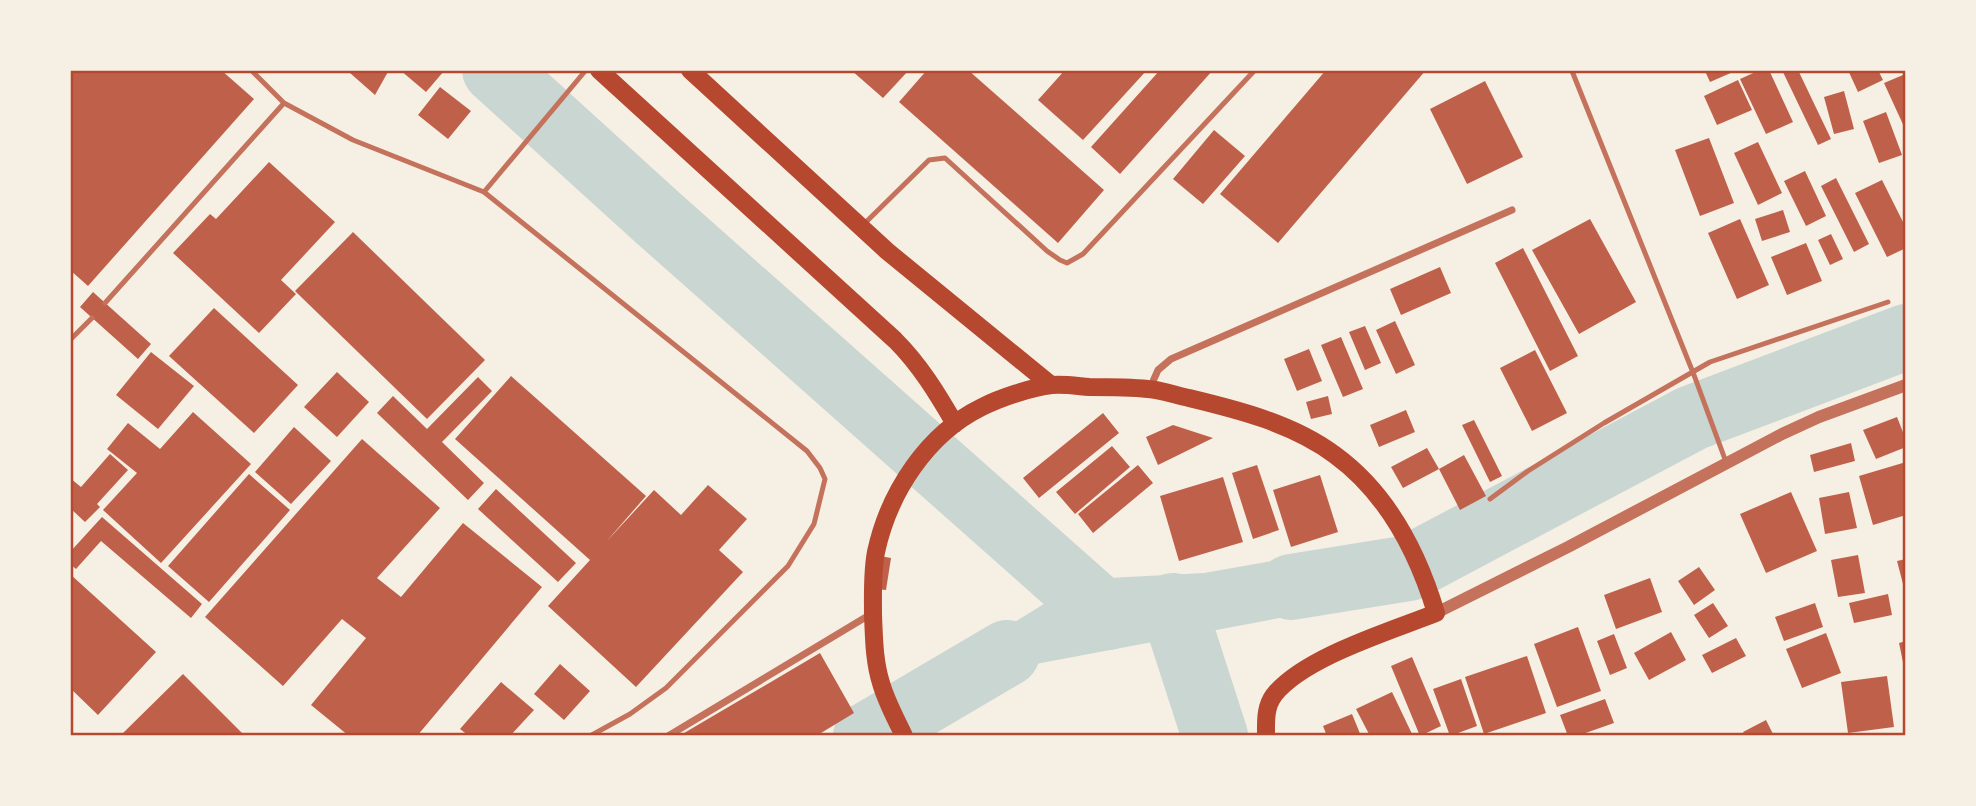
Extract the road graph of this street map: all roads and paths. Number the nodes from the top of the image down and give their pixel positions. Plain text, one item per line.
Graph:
1 (251, 70) edge
2 (586, 70) edge
3 (599, 70) edge
4 (690, 70) edge
5 (1255, 70) edge
6 (1572, 71) edge
7 (285, 103) junction
8 (484, 192) junction
9 (1512, 210) dead end
10 (861, 227) junction
11 (1888, 302) dead end
12 (105, 303) dead end
13 (92, 318) dead end
14 (70, 340) edge
15 (1693, 373) junction
16 (1051, 385) junction
17 (1906, 385) edge
18 (1150, 389) junction
19 (955, 424) junction
20 (1726, 463) junction
21 (1490, 499) dead end
22 (873, 612) junction
23 (1436, 613) junction
24 (590, 736) edge
25 (668, 736) edge
26 (904, 736) edge
27 (1266, 736) edge

1 - 7 lane
2 - 8 lane
3 - 19 main road
4 - 10 main road
5 - 10 lane
6 - 15 lane
7 - 8 lane
7 - 12 lane
8 - 24 lane
9 - 18 street
10 - 16 main road
11 - 15 lane
13 - 14 lane
15 - 20 lane
15 - 21 lane
16 - 18 main road
16 - 19 main road
17 - 20 street
18 - 23 main road
19 - 22 main road
20 - 23 street
22 - 25 street
22 - 26 main road
23 - 27 main road

